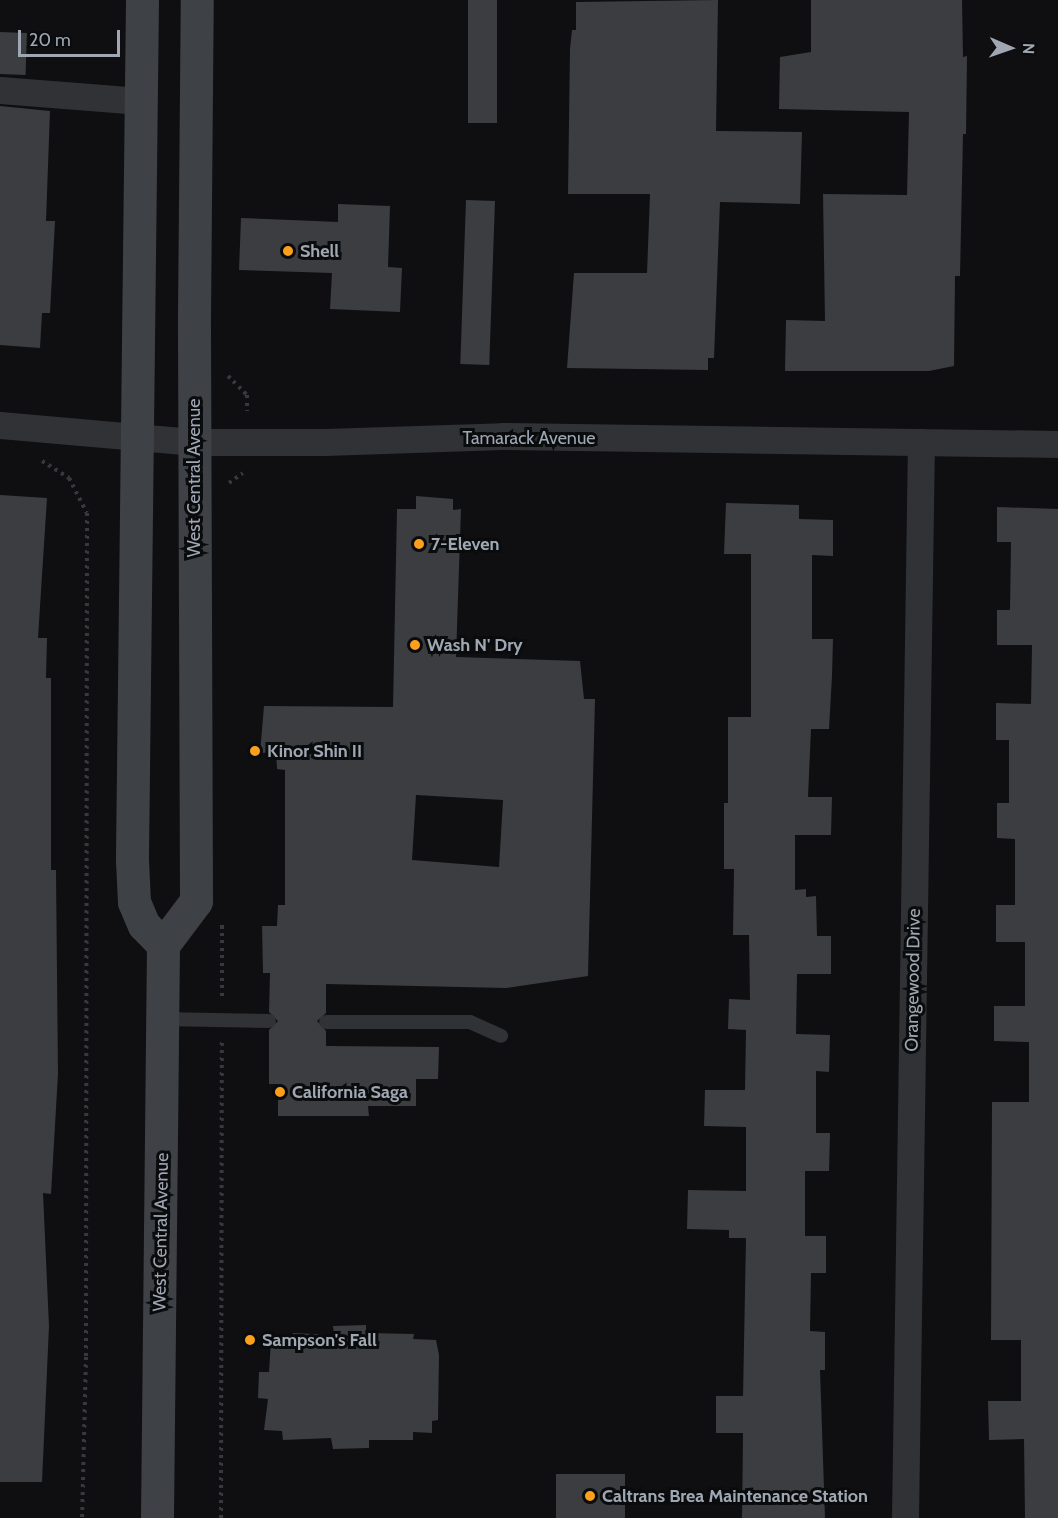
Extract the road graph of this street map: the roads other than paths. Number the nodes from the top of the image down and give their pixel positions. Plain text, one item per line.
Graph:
1 (142, 0) edge
2 (197, 0) edge
3 (0, 90) edge
4 (141, 101) junction
5 (0, 424) edge
6 (138, 437) junction
7 (195, 442) junction
8 (921, 442) junction
9 (1058, 444) edge
10 (163, 945) junction
11 (161, 1019) junction
12 (269, 1021) dead end
13 (326, 1022) dead end
14 (501, 1036) dead end
15 (157, 1518) edge
16 (905, 1518) edge

1 - 4 main road
2 - 7 main road, West Central Avenue
3 - 4 street
4 - 6 main road
5 - 6 street, Tamarack Avenue
6 - 7 street, Tamarack Avenue
6 - 10 main road
7 - 8 street, Tamarack Avenue
7 - 10 main road, West Central Avenue
8 - 9 street, Tamarack Avenue
8 - 16 street, Orangewood Drive
10 - 11 main road, West Central Avenue
11 - 12 lane
11 - 15 main road, West Central Avenue
13 - 14 lane

